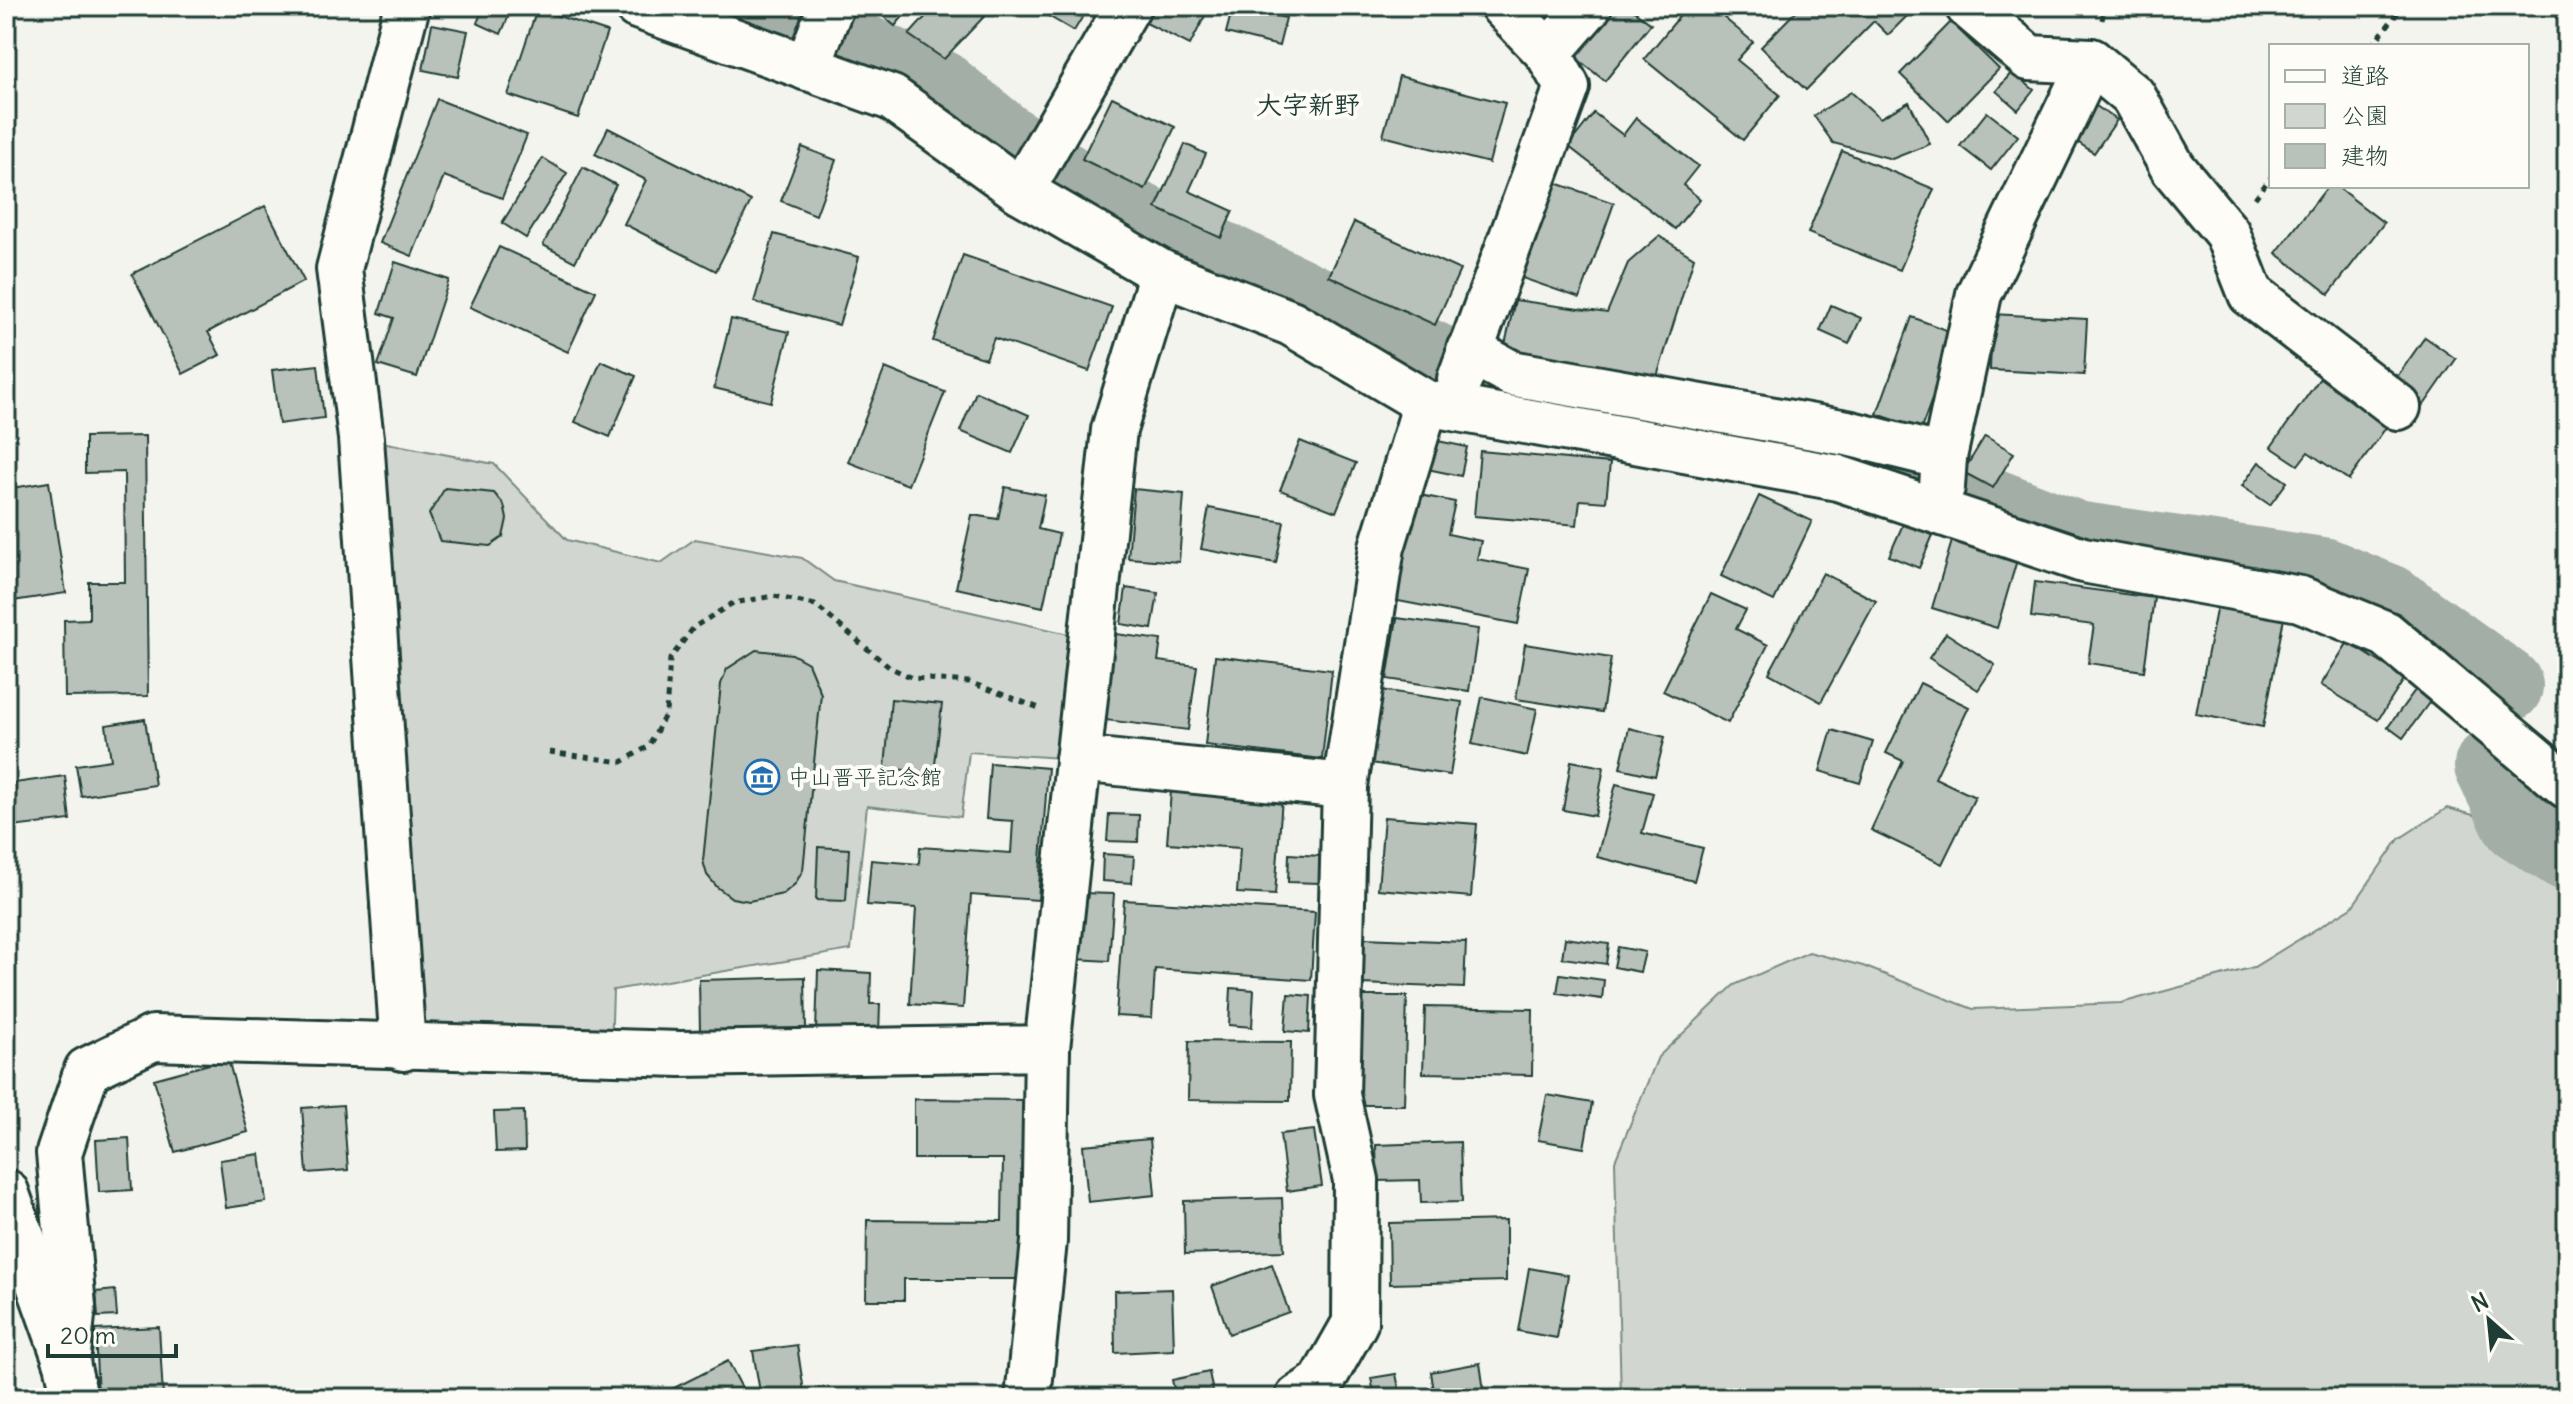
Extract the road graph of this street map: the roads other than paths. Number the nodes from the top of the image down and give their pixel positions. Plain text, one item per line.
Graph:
1 (407, 6) edge
2 (637, 6) edge
3 (1128, 6) edge
4 (1503, 6) edge
5 (1589, 6) edge
6 (1968, 6) edge
7 (830, 8) edge
8 (1548, 53) junction
9 (2091, 61) junction
10 (807, 66) junction
11 (1021, 191) junction
12 (1162, 273) junction
13 (1469, 350) junction
14 (1443, 405) junction
15 (2398, 407) dead end
16 (1944, 457) junction
17 (1940, 507) junction
18 (1078, 759) junction
19 (1345, 786) junction
20 (2567, 786) edge
21 (403, 1048) junction
22 (1047, 1048) junction
23 (6, 1192) edge
24 (71, 1380) edge
25 (1028, 1398) edge
26 (1298, 1398) edge

1 - 21 street
2 - 10 street
3 - 11 street
4 - 8 street
5 - 8 street
6 - 9 street
7 - 10 street
8 - 13 street
9 - 15 street
9 - 16 street
10 - 11 street
11 - 12 street
12 - 14 street
12 - 18 street
13 - 14 street
13 - 16 street
14 - 17 street
14 - 19 street
16 - 17 street
17 - 20 street
18 - 19 street
18 - 22 street
19 - 26 street
21 - 22 street
21 - 24 street
22 - 25 street
23 - 24 street

